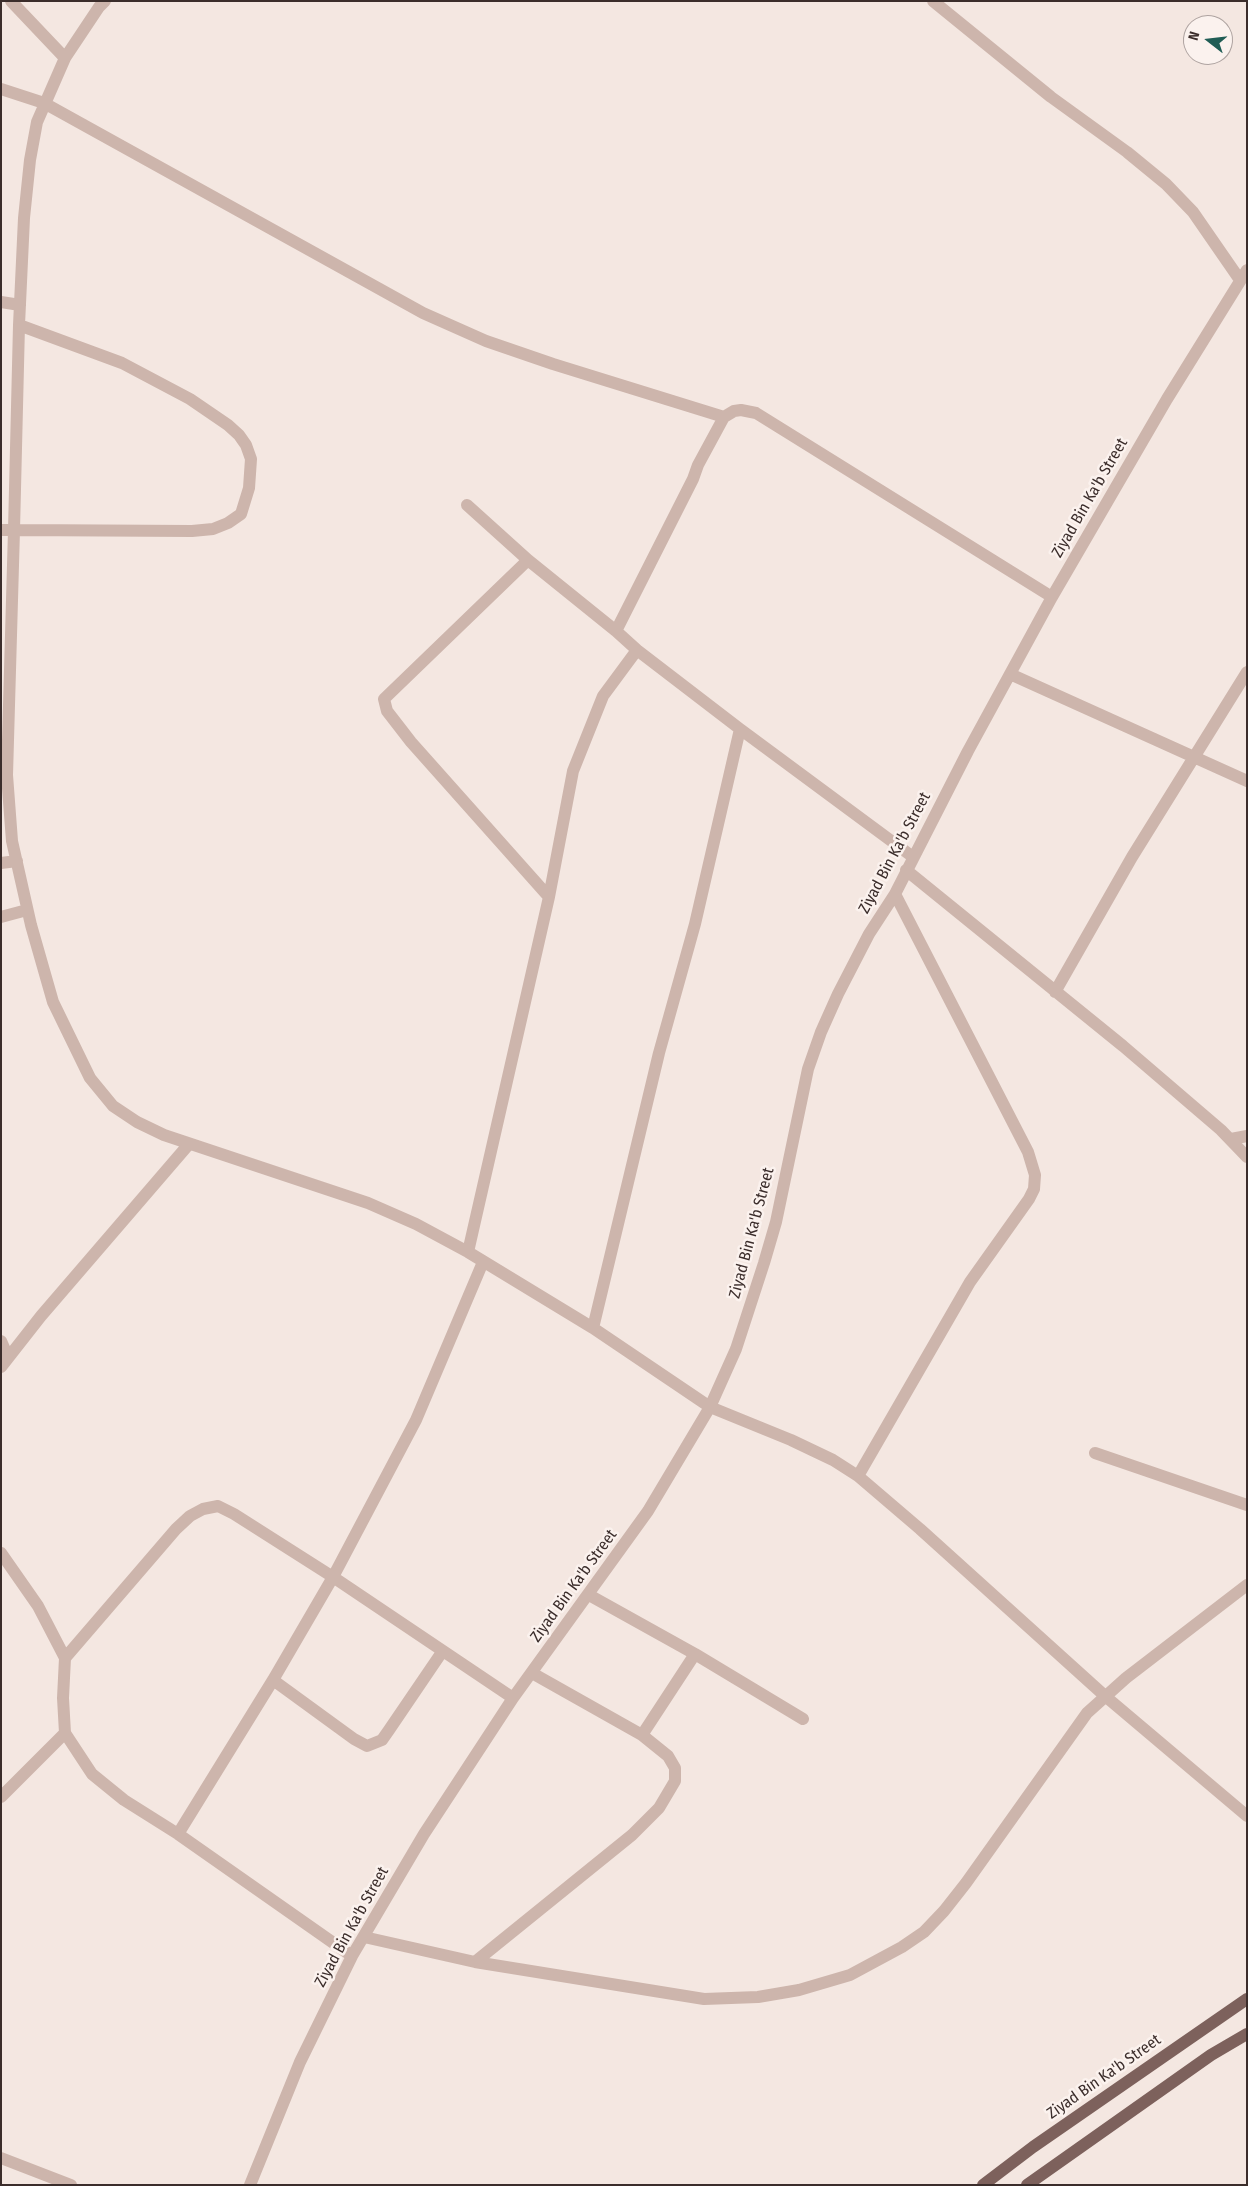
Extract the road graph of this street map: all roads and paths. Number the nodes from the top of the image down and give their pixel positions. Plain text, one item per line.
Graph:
1 (11, 1) edge
2 (105, 1) edge
3 (933, 1) edge
4 (65, 58) junction
5 (1, 89) edge
6 (44, 103) junction
7 (1243, 275) edge
8 (1, 302) edge
9 (20, 305) junction
10 (19, 325) junction
11 (724, 418) junction
12 (467, 505) dead end
13 (7, 530) edge
14 (528, 560) junction
15 (1052, 597) junction
16 (616, 631) junction
17 (637, 650) junction
18 (1247, 672) edge
19 (1010, 674) junction
20 (740, 729) junction
21 (1194, 757) junction
22 (1247, 781) edge
23 (913, 857) junction
24 (17, 861) junction
25 (1, 863) edge
26 (906, 870) junction
27 (895, 894) junction
28 (548, 897) junction
29 (27, 910) junction
30 (1, 917) edge
31 (1055, 992) junction
32 (1247, 1136) edge
33 (1231, 1139) junction
34 (189, 1144) junction
35 (1247, 1157) edge
36 (468, 1252) junction
37 (483, 1262) junction
38 (592, 1328) junction
39 (1, 1341) edge
40 (4, 1362) edge
41 (710, 1407) junction
42 (1095, 1453) dead end
43 (858, 1476) junction
44 (1247, 1505) edge
45 (1, 1553) edge
46 (333, 1577) junction
47 (1247, 1585) edge
48 (589, 1595) junction
49 (442, 1652) junction
50 (695, 1654) junction
51 (65, 1658) junction
52 (532, 1673) junction
53 (273, 1680) junction
54 (1105, 1696) junction
55 (512, 1698) junction
56 (803, 1719) dead end
57 (65, 1734) junction
58 (642, 1735) junction
59 (1, 1797) edge
60 (1247, 1816) edge
61 (178, 1834) junction
62 (364, 1937) junction
63 (352, 1956) junction
64 (475, 1962) junction
65 (1247, 1999) edge
66 (1247, 2034) edge
67 (1, 2158) edge
68 (71, 2185) edge
69 (250, 2185) edge
70 (983, 2185) edge
71 (1027, 2185) edge

1 - 4 street
2 - 4 street
3 - 7 street
4 - 6 street
5 - 6 street
6 - 9 street
6 - 11 street
7 - 15 street, Ziyad Bin Ka'b Street
8 - 9 street
9 - 10 street
10 - 13 street
10 - 13 street
11 - 15 street
11 - 16 street
12 - 14 street
13 - 24 street
14 - 16 street
14 - 28 street
15 - 19 street, Ziyad Bin Ka'b Street
16 - 17 street
17 - 20 street
17 - 28 street
18 - 21 street
19 - 21 street
19 - 23 street, Ziyad Bin Ka'b Street
20 - 23 street
20 - 38 street
21 - 22 street
21 - 31 street
23 - 26 street, Ziyad Bin Ka'b Street
24 - 25 street
24 - 29 street
26 - 27 street, Ziyad Bin Ka'b Street
26 - 31 street
27 - 41 street, Ziyad Bin Ka'b Street
27 - 43 street
28 - 36 street
29 - 30 street
29 - 34 street
31 - 33 street
32 - 33 street
33 - 35 street
34 - 36 street
34 - 40 street
36 - 37 street
37 - 38 street
37 - 46 street
38 - 41 street
39 - 40 street
41 - 43 street
41 - 48 street, Ziyad Bin Ka'b Street
42 - 44 street
43 - 54 street
45 - 51 street
46 - 49 street
46 - 51 street
46 - 53 street
47 - 54 street
48 - 50 street
48 - 52 street, Ziyad Bin Ka'b Street
49 - 53 street
49 - 55 street
50 - 56 street
50 - 58 street
51 - 57 street
52 - 55 street, Ziyad Bin Ka'b Street
52 - 58 street
53 - 61 street
54 - 60 street
54 - 64 street
55 - 62 street, Ziyad Bin Ka'b Street
57 - 59 street
57 - 61 street
58 - 64 street
61 - 63 street
62 - 63 street, Ziyad Bin Ka'b Street
62 - 64 street
63 - 69 street, Ziyad Bin Ka'b Street
65 - 70 main road, Ziyad Bin Ka'b Street
66 - 71 main road
67 - 68 street

